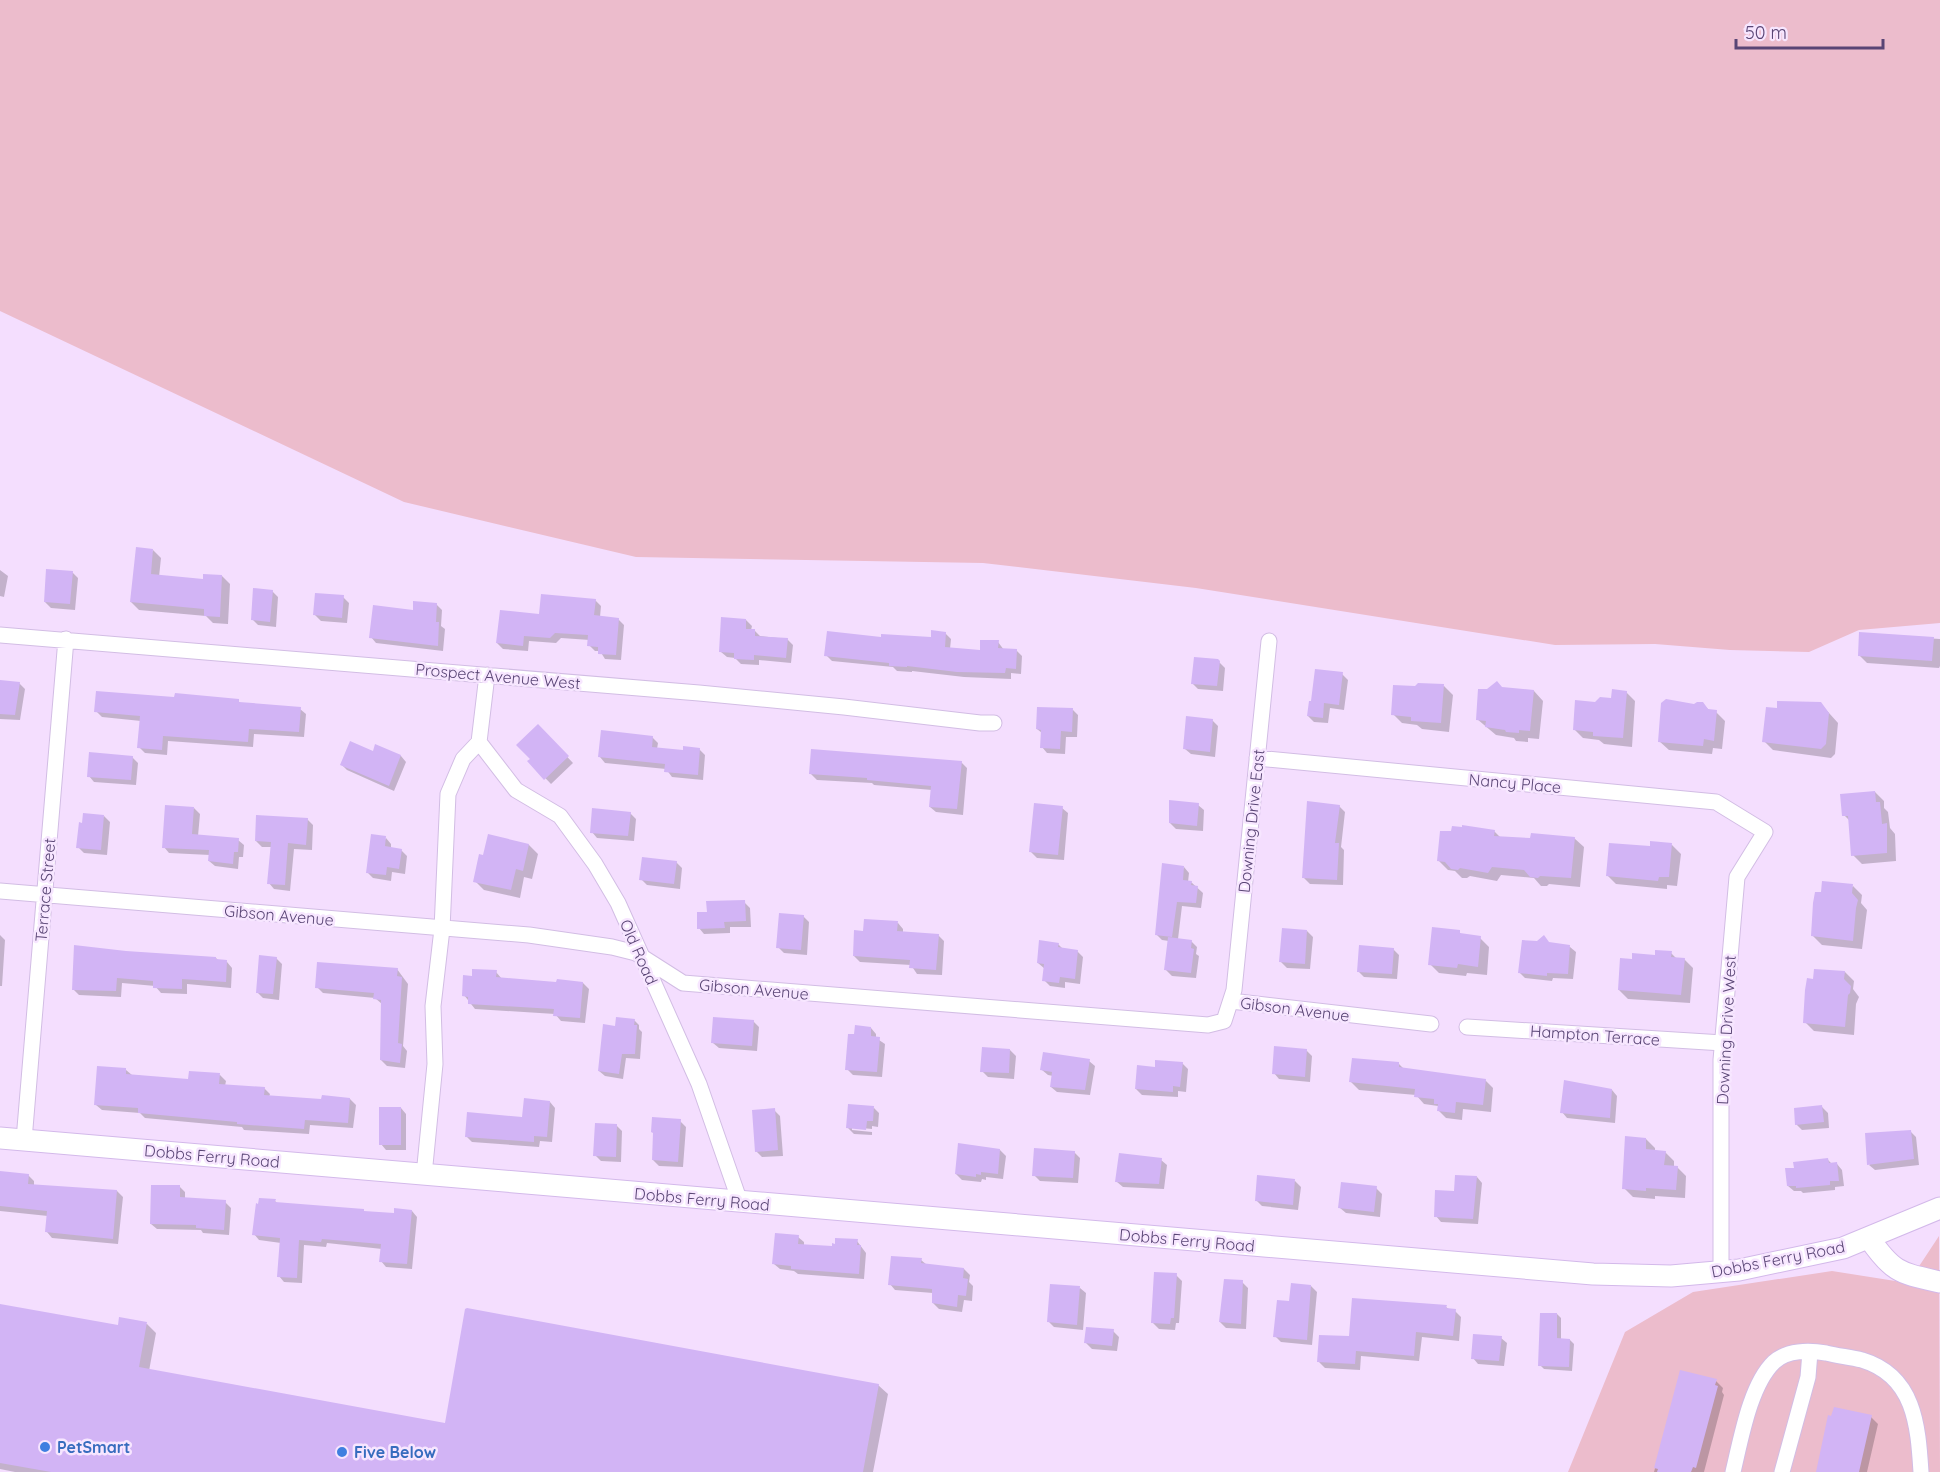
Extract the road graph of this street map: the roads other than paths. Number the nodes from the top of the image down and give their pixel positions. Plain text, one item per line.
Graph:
1 (0, 635) edge
2 (66, 639) junction
3 (1269, 641) dead end
4 (487, 675) junction
5 (994, 723) dead end
6 (479, 742) junction
7 (1257, 759) junction
8 (1765, 832) joint
9 (0, 891) edge
10 (44, 896) junction
11 (442, 929) junction
12 (642, 957) junction
13 (1231, 1001) junction
14 (1431, 1024) dead end
15 (1467, 1027) dead end
16 (1723, 1044) junction
17 (0, 1138) edge
18 (24, 1140) junction
19 (424, 1175) junction
20 (740, 1202) junction
21 (1940, 1208) edge
22 (1869, 1238) junction
23 (1721, 1271) junction
24 (1940, 1282) edge
25 (1810, 1352) junction
26 (1733, 1472) edge
27 (1782, 1472) edge
28 (1921, 1472) edge

1 - 2 street, Prospect Avenue West
2 - 4 street, Prospect Avenue West
2 - 10 street, Terrace Street
3 - 7 street, Downing Drive East
4 - 5 street, Prospect Avenue West
4 - 6 street
6 - 11 street
6 - 12 street, Old Road
7 - 8 street, Nancy Place
7 - 13 street, Downing Drive East
8 - 16 street, Downing Drive West
9 - 10 street, Gibson Avenue
10 - 11 street, Gibson Avenue
10 - 18 street, Terrace Street
11 - 12 street, Gibson Avenue
11 - 19 street
12 - 13 street, Gibson Avenue
12 - 20 street, Old Road
13 - 14 street, Gibson Avenue
15 - 16 street, Hampton Terrace
16 - 23 street, Downing Drive West
17 - 18 main road, Dobbs Ferry Road
18 - 19 main road, Dobbs Ferry Road
19 - 20 main road, Dobbs Ferry Road
20 - 23 main road, Dobbs Ferry Road
21 - 22 main road, Dobbs Ferry Road
22 - 23 main road, Dobbs Ferry Road
22 - 24 main road
25 - 26 street
25 - 27 street
25 - 28 street

